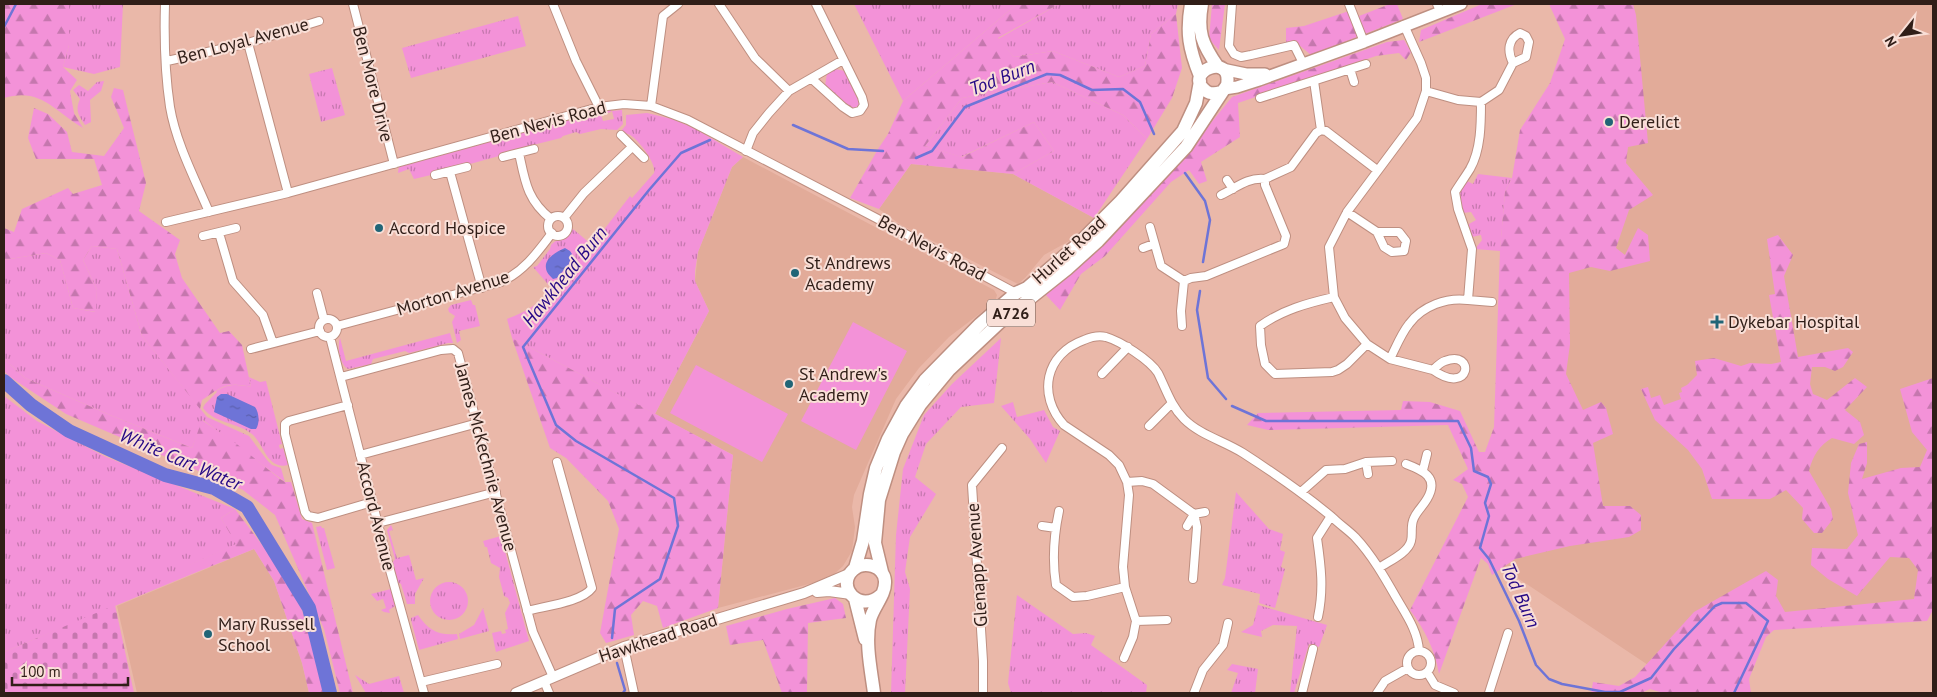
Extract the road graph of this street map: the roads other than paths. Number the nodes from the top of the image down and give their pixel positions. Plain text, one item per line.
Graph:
1 (165, 4) edge
2 (353, 4) edge
3 (553, 4) edge
4 (678, 4) edge
5 (719, 4) edge
6 (816, 4) edge
7 (1191, 4) edge
8 (1202, 4) edge
9 (1232, 4) edge
10 (1349, 4) edge
11 (1461, 4) edge
12 (1438, 8) edge
13 (319, 21) dead end
14 (1404, 25) junction
15 (248, 42) junction
16 (1364, 42) junction
17 (844, 60) junction
18 (166, 61) junction
19 (1303, 63) junction
20 (1513, 63) dead end
21 (1366, 64) dead end
22 (1220, 68) junction
23 (1350, 70) junction
24 (1277, 73) junction
25 (812, 79) junction
26 (1200, 79) junction
27 (1314, 81) junction
28 (1354, 82) dead end
29 (1222, 90) junction
30 (789, 91) junction
31 (1426, 91) junction
32 (1260, 98) dead end
33 (1481, 102) junction
34 (651, 106) junction
35 (599, 107) junction
36 (1321, 130) junction
37 (621, 135) dead end
38 (632, 146) junction
39 (534, 149) dead end
40 (746, 151) junction
41 (519, 153) junction
42 (503, 157) dead end
43 (644, 158) dead end
44 (394, 164) junction
45 (468, 167) dead end
46 (1376, 170) junction
47 (450, 172) junction
48 (435, 175) dead end
49 (1265, 179) junction
50 (1228, 180) dead end
51 (1233, 189) junction
52 (288, 192) junction
53 (1221, 195) dead end
54 (209, 212) junction
55 (1347, 212) junction
56 (564, 218) junction
57 (551, 220) junction
58 (166, 222) dead end
59 (1150, 227) dead end
60 (236, 228) dead end
61 (219, 232) junction
62 (1377, 232) dead end
63 (552, 233) junction
64 (203, 236) dead end
65 (1154, 244) junction
66 (1143, 248) dead end
67 (1184, 281) junction
68 (482, 288) junction
69 (317, 293) dead end
70 (1016, 294) junction
71 (1334, 297) junction
72 (1468, 300) junction
73 (1492, 302) dead end
74 (324, 320) junction
75 (337, 326) junction
76 (1182, 326) dead end
77 (320, 331) junction
78 (330, 337) junction
79 (272, 343) junction
80 (1367, 344) junction
81 (1128, 347) junction
82 (251, 349) dead end
83 (1390, 359) junction
84 (1433, 370) dead end
85 (1102, 374) dead end
86 (341, 377) junction
87 (1172, 403) junction
88 (348, 406) junction
89 (478, 423) junction
90 (1149, 426) dead end
91 (1002, 448) dead end
92 (1427, 454) dead end
93 (360, 455) junction
94 (1392, 461) dead end
95 (557, 462) dead end
96 (1366, 462) junction
97 (1406, 464) dead end
98 (1423, 470) junction
99 (1368, 474) dead end
100 (1127, 482) junction
101 (496, 492) junction
102 (1301, 492) junction
103 (372, 502) junction
104 (1059, 510) dead end
105 (1205, 512) dead end
106 (1194, 514) junction
107 (1330, 516) junction
108 (378, 523) junction
109 (1042, 526) dead end
110 (1187, 526) dead end
111 (1056, 528) junction
112 (1378, 568) junction
113 (853, 571) junction
114 (882, 572) junction
115 (1194, 579) dead end
116 (1126, 587) junction
117 (804, 593) junction
118 (881, 595) junction
119 (853, 596) junction
120 (527, 611) junction
121 (1318, 617) dead end
122 (1167, 620) dead end
123 (1136, 621) junction
124 (1228, 623) dead end
125 (1508, 633) dead end
126 (624, 647) junction
127 (1313, 649) dead end
128 (1419, 651) junction
129 (870, 658) junction
130 (1124, 658) dead end
131 (497, 664) dead end
132 (1408, 668) junction
133 (1427, 672) junction
134 (548, 679) junction
135 (421, 682) junction
136 (424, 693) edge
137 (516, 693) edge
138 (549, 693) edge
139 (634, 693) edge
140 (874, 693) edge
141 (984, 693) edge
142 (1194, 693) edge
143 (1302, 693) edge
144 (1377, 693) edge
145 (1449, 693) edge
146 (1489, 693) edge

1 - 18 street
2 - 44 street, Ben More Drive
3 - 35 street
4 - 34 street
5 - 30 street
6 - 17 street
7 - 26 main road
8 - 22 main road
9 - 19 street
10 - 16 street
11 - 12 main road
12 - 14 main road
13 - 15 street, Ben Loyal Avenue
14 - 16 main road
14 - 31 street
15 - 18 street, Ben Loyal Avenue
15 - 52 street
16 - 19 main road
17 - 25 street
17 - 25 street
18 - 54 street
19 - 24 main road
20 - 33 street
21 - 23 street
22 - 24 main road
22 - 26 main road
22 - 29 main road
23 - 27 street
23 - 28 street
24 - 29 main road
25 - 30 street
26 - 29 main road
26 - 70 main road, Hurlet Road / A726
27 - 32 street
27 - 36 street
29 - 114 main road, Hurlet Road / A726
30 - 40 street
31 - 33 street
31 - 46 street
33 - 72 street
34 - 35 street, Ben Nevis Road
34 - 40 street, Ben Nevis Road
35 - 44 street, Ben Nevis Road
36 - 46 street
36 - 49 street
37 - 38 street
38 - 43 street
38 - 56 street
39 - 41 street
40 - 70 street, Ben Nevis Road
41 - 42 street
41 - 57 street
44 - 52 street, Ben Nevis Road
45 - 47 street
46 - 55 street
47 - 48 street
47 - 68 street
49 - 51 street
49 - 67 street
50 - 51 street
51 - 53 street
52 - 54 street, Ben Nevis Road
54 - 58 street, Ben Nevis Road
55 - 62 street
55 - 71 street
56 - 57 street
56 - 63 street
57 - 63 street
59 - 65 street
60 - 61 street
61 - 64 street
61 - 79 street
63 - 68 street, Morton Avenue
65 - 66 street
65 - 67 street
67 - 76 street
68 - 75 street, Morton Avenue
69 - 74 street
70 - 113 main road, Hurlet Road / A726
71 - 80 street
71 - 80 street
72 - 73 street
72 - 83 street
74 - 75 street
74 - 77 street
75 - 78 street
77 - 78 street
77 - 79 street
78 - 86 street, Accord Avenue
79 - 82 street
80 - 83 street
81 - 85 street
81 - 87 street
81 - 100 street
83 - 84 street
86 - 88 street, Accord Avenue
86 - 89 street, James McKechnie Avenue
87 - 90 street
87 - 102 street
88 - 93 street, Accord Avenue
88 - 103 street
89 - 93 street
89 - 101 street, James McKechnie Avenue
91 - 141 street, Glenapp Avenue
92 - 98 street
93 - 103 street, Accord Avenue
94 - 96 street
95 - 120 street
96 - 99 street
96 - 102 street
97 - 98 street
98 - 112 street
100 - 106 street
100 - 116 street
101 - 108 street
101 - 120 street, James McKechnie Avenue
102 - 107 street
103 - 108 street, Accord Avenue
104 - 111 street
105 - 106 street
106 - 110 street
106 - 115 street
107 - 112 street
107 - 121 street
108 - 135 street, Accord Avenue
109 - 111 street
111 - 116 street
112 - 128 street
113 - 114 main road
113 - 117 street, Hawkhead Road
113 - 119 main road
114 - 118 main road
116 - 123 street
117 - 119 street, Hawkhead Road
117 - 126 street, Hawkhead Road
118 - 119 main road
118 - 129 main road
119 - 129 main road
120 - 134 street, James McKechnie Avenue
122 - 123 street
123 - 130 street
124 - 142 street
125 - 146 street
126 - 134 street, Hawkhead Road
126 - 139 street
127 - 143 street
128 - 132 street
128 - 133 street
129 - 140 main road
131 - 135 street
132 - 133 street
132 - 144 street
133 - 145 street
134 - 137 street, Hawkhead Road
134 - 138 street, James McKechnie Avenue
135 - 136 street, Accord Avenue

